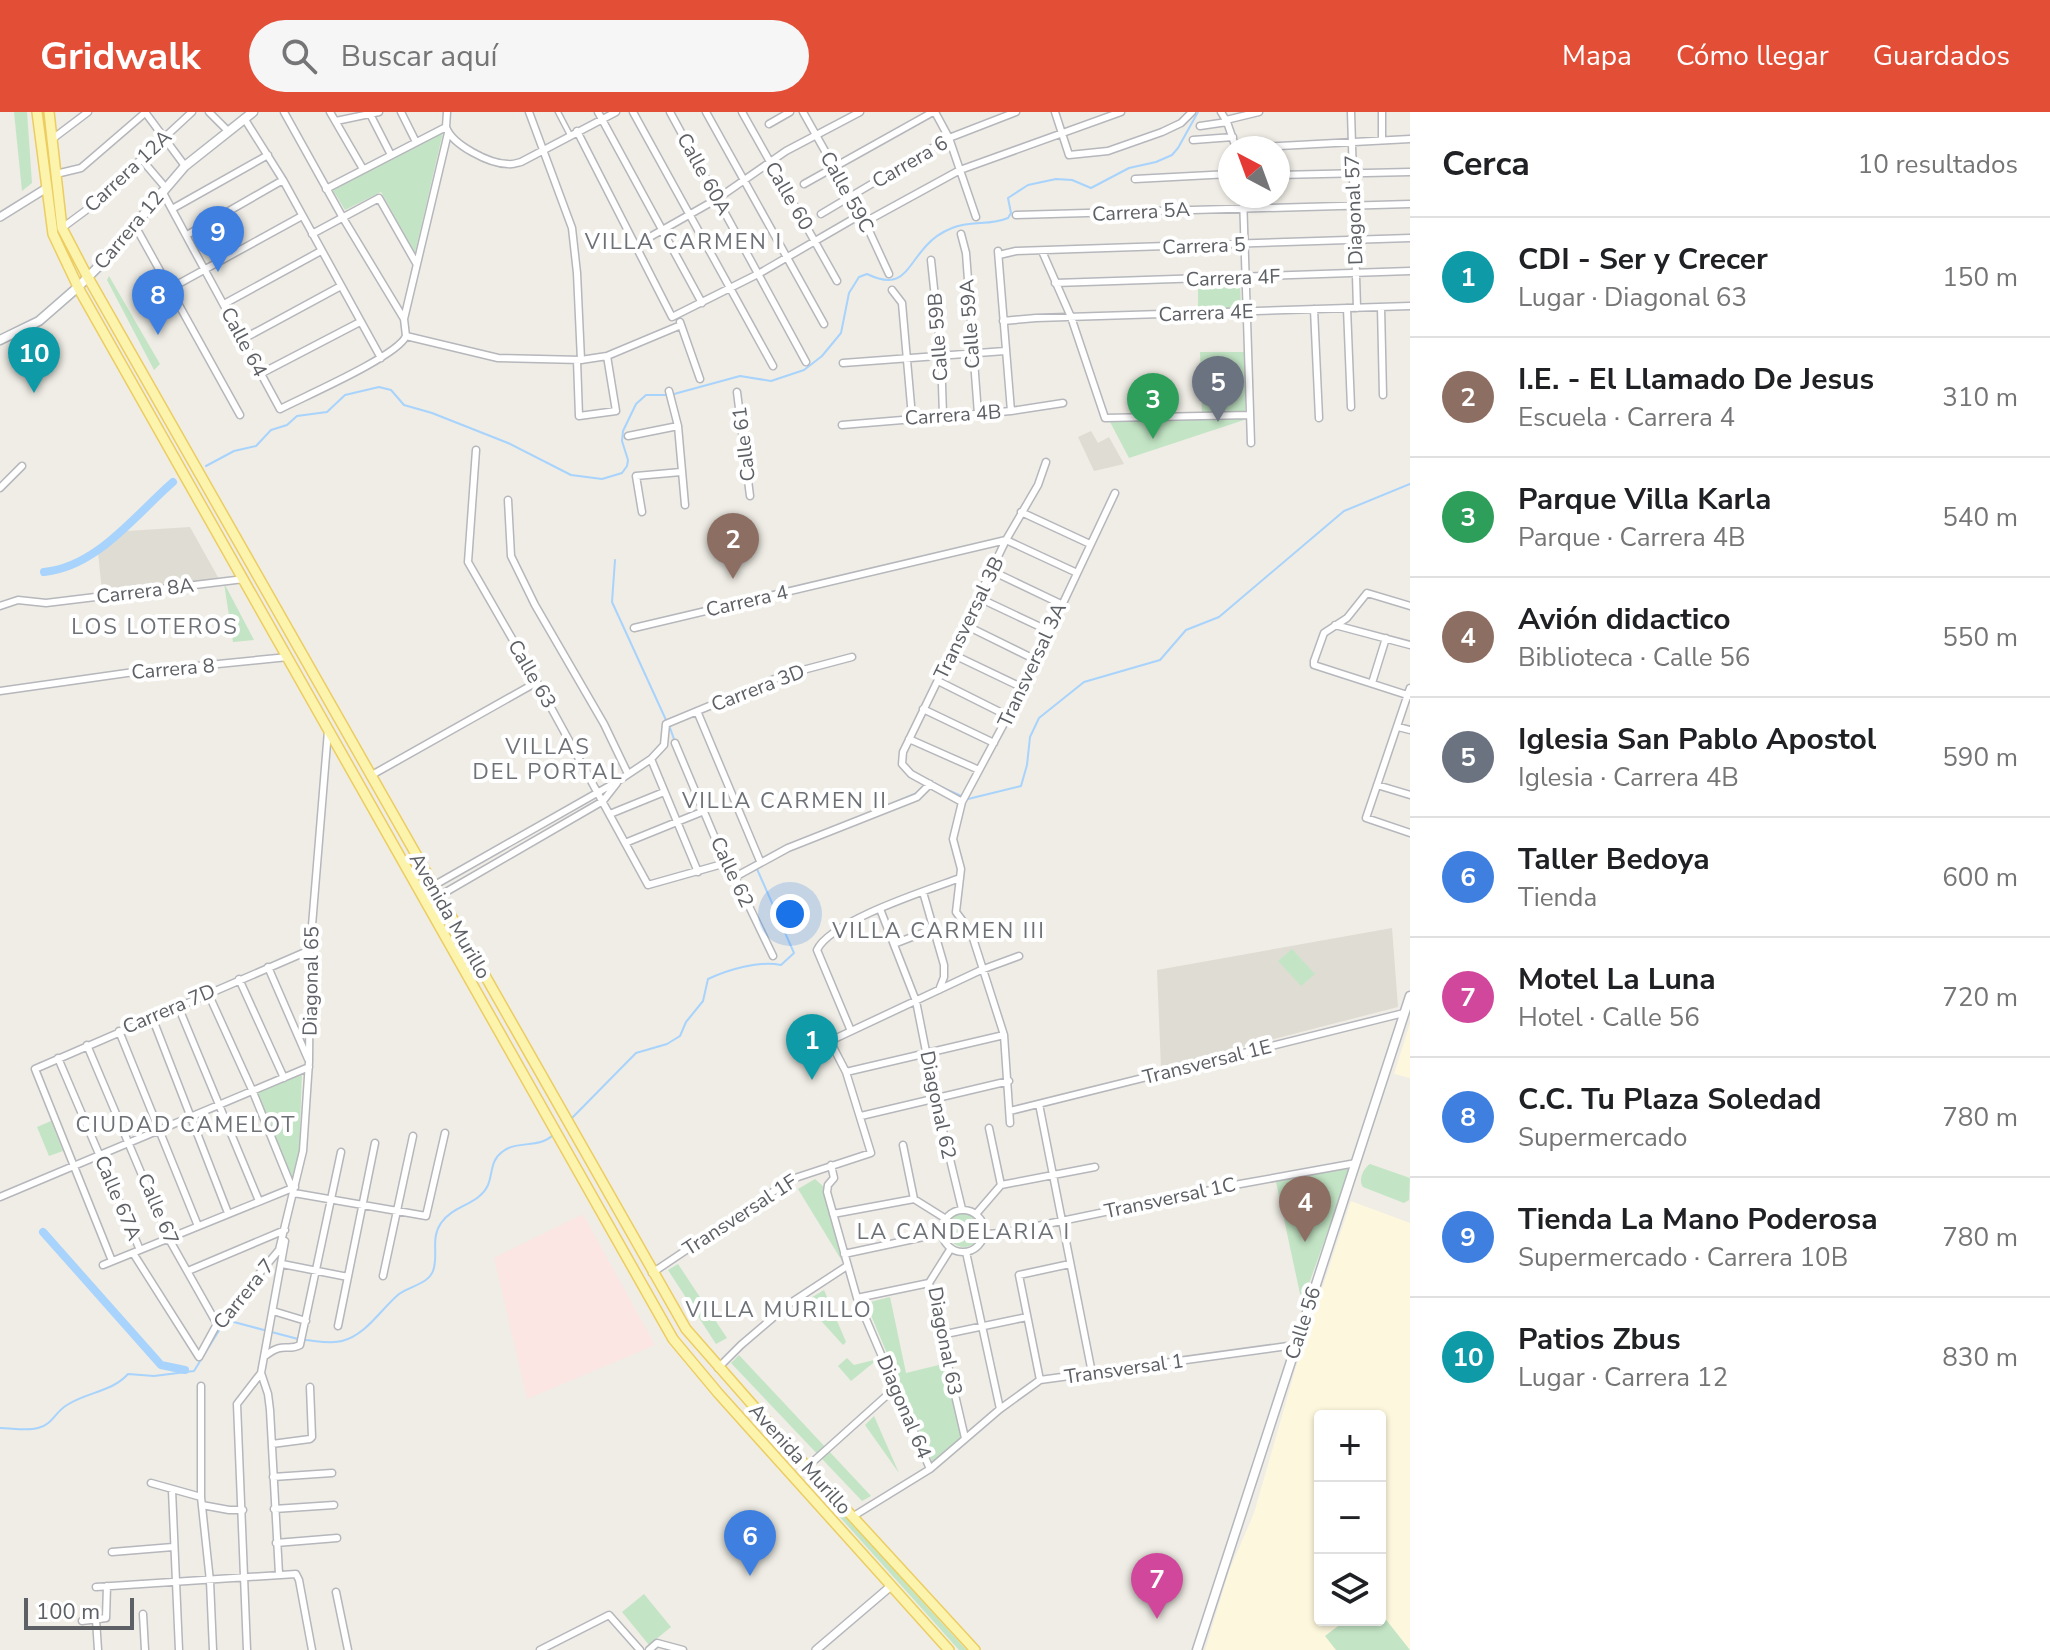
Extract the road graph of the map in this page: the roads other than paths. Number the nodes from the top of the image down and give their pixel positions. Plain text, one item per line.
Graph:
1 (37, 112) edge
2 (49, 112) edge
3 (88, 112) edge
4 (145, 112) edge
5 (192, 112) edge
6 (209, 112) edge
7 (253, 112) edge
8 (284, 112) edge
9 (330, 112) edge
10 (379, 112) edge
11 (401, 112) edge
12 (447, 112) edge
13 (529, 112) edge
14 (558, 112) edge
15 (616, 112) edge
16 (633, 112) edge
17 (670, 112) edge
18 (706, 112) edge
19 (742, 112) edge
20 (790, 112) edge
21 (803, 112) edge
22 (860, 112) edge
23 (934, 112) edge
24 (1016, 112) edge
25 (1055, 112) edge
26 (1121, 112) edge
27 (1192, 112) edge
28 (1221, 112) edge
29 (1259, 112) edge
30 (1351, 112) edge
31 (1382, 112) edge
32 (370, 114) junction
33 (600, 115) edge
34 (244, 118) junction
35 (336, 121) junction
36 (1227, 121) junction
37 (769, 124) dead end
38 (1200, 126) dead end
39 (447, 130) junction
40 (228, 131) junction
41 (577, 131) junction
42 (1062, 132) junction
43 (570, 135) junction
44 (816, 136) junction
45 (1233, 136) edge
46 (165, 138) junction
47 (949, 138) junction
48 (1218, 138) edge
49 (1410, 139) edge
50 (51, 140) junction
51 (1193, 140) dead end
52 (1382, 140) junction
53 (1351, 141) junction
54 (416, 142) junction
55 (1290, 145) edge
56 (543, 150) junction
57 (268, 155) junction
58 (391, 155) junction
59 (142, 160) junction
60 (769, 162) junction
61 (185, 166) junction
62 (834, 168) junction
63 (363, 169) junction
64 (960, 170) junction
65 (1410, 172) edge
66 (56, 174) junction
67 (1353, 174) junction
68 (1218, 175) edge
69 (1290, 175) edge
70 (744, 179) junction
71 (1135, 179) dead end
72 (283, 180) junction
73 (804, 184) dead end
74 (45, 189) junction
75 (164, 189) junction
76 (326, 189) junction
77 (850, 196) junction
78 (717, 199) junction
79 (1410, 204) edge
80 (1353, 206) junction
81 (1290, 207) edge
82 (1218, 208) edge
83 (1244, 208) edge
84 (172, 209) junction
85 (690, 214) junction
86 (821, 214) dead end
87 (860, 215) junction
88 (1016, 215) dead end
89 (302, 216) junction
90 (0, 217) edge
91 (976, 217) dead end
92 (343, 218) junction
93 (865, 222) junction
94 (134, 224) junction
95 (62, 228) junction
96 (662, 230) junction
97 (312, 234) junction
98 (961, 234) dead end
99 (187, 235) junction
100 (1410, 238) edge
101 (1354, 240) junction
102 (815, 241) junction
103 (1245, 244) junction
104 (634, 246) junction
105 (321, 251) junction
106 (1042, 251) junction
107 (786, 258) junction
108 (931, 260) dead end
109 (416, 263) junction
110 (206, 269) junction
111 (1410, 271) edge
112 (760, 273) junction
113 (889, 274) dead end
114 (1356, 274) junction
115 (88, 278) junction
116 (1246, 278) junction
117 (837, 281) dead end
118 (1055, 283) junction
119 (341, 286) junction
120 (78, 287) junction
121 (171, 288) junction
122 (731, 289) junction
123 (892, 290) dead end
124 (702, 303) junction
125 (224, 304) junction
126 (1410, 306) edge
127 (1381, 307) junction
128 (1347, 308) junction
129 (1357, 308) junction
130 (1314, 309) junction
131 (1247, 312) junction
132 (675, 316) junction
133 (1071, 317) junction
134 (404, 319) junction
135 (1003, 321) junction
136 (360, 322) junction
137 (824, 324) dead end
138 (681, 325) junction
139 (406, 336) junction
140 (243, 339) junction
141 (0, 340) edge
142 (1005, 351) junction
143 (971, 352) junction
144 (941, 355) junction
145 (607, 356) junction
146 (907, 357) junction
147 (381, 358) junction
148 (579, 360) junction
149 (806, 362) dead end
150 (843, 363) dead end
151 (773, 366) dead end
152 (262, 373) junction
153 (700, 379) dead end
154 (737, 392) dead end
155 (670, 395) dead end
156 (1383, 395) dead end
157 (1063, 403) dead end
158 (1351, 407) dead end
159 (1011, 411) junction
160 (978, 414) junction
161 (240, 415) dead end
162 (943, 415) junction
163 (1250, 415) junction
164 (912, 417) junction
165 (1319, 418) dead end
166 (842, 425) dead end
167 (678, 426) junction
168 (628, 436) dead end
169 (1251, 443) dead end
170 (476, 450) dead end
171 (1046, 462) dead end
172 (22, 466) dead end
173 (681, 472) junction
174 (0, 488) edge
175 (1115, 493) dead end
176 (750, 496) dead end
177 (508, 500) dead end
178 (685, 505) dead end
179 (642, 512) dead end
180 (1021, 512) junction
181 (1006, 540) junction
182 (1090, 544) junction
183 (992, 571) junction
184 (1075, 572) junction
185 (244, 579) junction
186 (979, 598) junction
187 (1061, 604) junction
188 (0, 606) edge
189 (1410, 606) edge
190 (965, 625) junction
191 (1335, 625) junction
192 (634, 628) dead end
193 (1049, 631) junction
194 (1386, 638) junction
195 (1410, 645) edge
196 (952, 654) junction
197 (288, 657) junction
198 (852, 657) dead end
199 (1036, 660) junction
200 (938, 681) junction
201 (537, 682) junction
202 (1372, 683) junction
203 (1023, 688) junction
204 (0, 691) edge
205 (1409, 693) edge
206 (923, 709) junction
207 (697, 711) junction
208 (1008, 716) junction
209 (1398, 727) junction
210 (1410, 730) edge
211 (328, 731) junction
212 (909, 739) junction
213 (675, 743) dead end
214 (994, 743) junction
215 (651, 759) junction
216 (979, 770) junction
217 (628, 774) junction
218 (370, 776) junction
219 (618, 781) junction
220 (930, 784) junction
221 (1377, 785) junction
222 (599, 792) junction
223 (664, 792) junction
224 (1410, 794) edge
225 (603, 801) junction
226 (962, 802) junction
227 (704, 811) junction
228 (610, 814) junction
229 (677, 822) junction
230 (1410, 833) edge
231 (625, 843) junction
232 (475, 861) junction
233 (760, 861) junction
234 (726, 863) junction
235 (481, 872) junction
236 (698, 872) junction
237 (735, 877) junction
238 (960, 878) junction
239 (433, 886) junction
240 (923, 892) junction
241 (439, 896) junction
242 (880, 909) junction
243 (935, 928) junction
244 (894, 944) junction
245 (310, 950) junction
246 (773, 956) dead end
247 (1019, 956) dead end
248 (268, 967) junction
249 (981, 970) junction
250 (239, 979) junction
251 (939, 990) junction
252 (208, 993) junction
253 (1410, 996) edge
254 (916, 1001) junction
255 (178, 1006) junction
256 (1404, 1013) junction
257 (152, 1017) junction
258 (119, 1031) junction
259 (851, 1031) junction
260 (1004, 1035) junction
261 (87, 1045) junction
262 (927, 1053) junction
263 (58, 1058) junction
264 (309, 1065) junction
265 (846, 1072) junction
266 (284, 1078) junction
267 (1009, 1081) junction
268 (253, 1092) junction
269 (935, 1097) junction
270 (1039, 1104) junction
271 (218, 1107) junction
272 (1010, 1111) junction
273 (861, 1116) junction
274 (190, 1119) junction
275 (1010, 1123) dead end
276 (989, 1128) dead end
277 (160, 1131) junction
278 (445, 1133) dead end
279 (413, 1136) dead end
280 (130, 1143) junction
281 (375, 1143) dead end
282 (903, 1145) dead end
283 (341, 1152) dead end
284 (99, 1156) junction
285 (1356, 1163) junction
286 (831, 1165) junction
287 (72, 1167) junction
288 (1095, 1167) dead end
289 (1053, 1175) junction
290 (1001, 1185) junction
291 (293, 1189) junction
292 (0, 1197) edge
293 (331, 1199) junction
294 (914, 1199) junction
295 (259, 1201) junction
296 (363, 1205) junction
297 (962, 1209) junction
298 (396, 1210) junction
299 (228, 1213) junction
300 (833, 1214) junction
301 (976, 1214) junction
302 (946, 1219) junction
303 (1062, 1221) junction
304 (198, 1226) junction
305 (285, 1230) junction
306 (942, 1233) junction
307 (984, 1234) junction
308 (169, 1239) junction
309 (951, 1248) junction
310 (137, 1252) junction
311 (966, 1252) junction
312 (844, 1254) junction
313 (112, 1261) junction
314 (282, 1264) junction
315 (1070, 1264) junction
316 (103, 1265) dead end
317 (847, 1266) junction
318 (188, 1271) junction
319 (317, 1271) junction
320 (652, 1273) junction
321 (383, 1276) dead end
322 (348, 1277) junction
323 (929, 1283) junction
324 (857, 1298) junction
325 (273, 1311) junction
326 (1027, 1317) junction
327 (306, 1321) junction
328 (217, 1324) junction
329 (338, 1326) dead end
330 (980, 1327) junction
331 (941, 1335) junction
332 (1295, 1345) junction
333 (266, 1346) junction
334 (277, 1347) junction
335 (199, 1357) joint
336 (264, 1357) junction
337 (718, 1368) junction
338 (261, 1373) junction
339 (1092, 1373) junction
340 (1040, 1380) junction
341 (201, 1386) dead end
342 (310, 1387) dead end
343 (895, 1388) junction
344 (1000, 1409) junction
345 (965, 1438) junction
346 (272, 1444) junction
347 (807, 1467) junction
348 (930, 1469) junction
349 (332, 1473) dead end
350 (273, 1477) junction
351 (816, 1477) junction
352 (151, 1483) dead end
353 (804, 1488) junction
354 (172, 1490) junction
355 (201, 1501) junction
356 (334, 1505) dead end
357 (274, 1509) junction
358 (243, 1510) junction
359 (852, 1517) junction
360 (337, 1538) dead end
361 (276, 1543) junction
362 (173, 1547) junction
363 (112, 1552) dead end
364 (279, 1574) junction
365 (244, 1577) junction
366 (210, 1581) junction
367 (176, 1583) junction
368 (107, 1586) junction
369 (891, 1586) junction
370 (96, 1587) dead end
371 (336, 1592) dead end
372 (143, 1614) dead end
373 (96, 1619) junction
374 (82, 1621) dead end
375 (544, 1649) edge
376 (98, 1650) edge
377 (145, 1650) edge
378 (179, 1650) edge
379 (213, 1650) edge
380 (247, 1650) edge
381 (312, 1650) edge
382 (348, 1650) edge
383 (640, 1650) edge
384 (649, 1650) edge
385 (683, 1650) edge
386 (816, 1650) edge
387 (949, 1650) edge
388 (975, 1650) edge
389 (1197, 1650) edge

1 - 74 main road
2 - 50 main road, Avenida Murillo
3 - 50 street
4 - 46 street
4 - 66 street
5 - 46 street, Carrera 12A
6 - 40 street
7 - 34 main road, Carrera 12
8 - 76 street
9 - 35 street
10 - 32 street
11 - 54 street
12 - 39 street
13 - 56 street
14 - 43 street
15 - 33 street
16 - 85 street
17 - 78 street, Calle 60A
18 - 70 street
19 - 60 street, Calle 60
20 - 37 street
21 - 44 street, Calle 59C
22 - 44 street
23 - 47 street
23 - 62 street
24 - 47 street, Carrera 6
25 - 42 street
26 - 42 street
27 - 42 street
28 - 36 street
29 - 36 street
30 - 53 street, Diagonal 57
31 - 52 street
32 - 35 street
32 - 58 street
33 - 41 street
33 - 96 street
34 - 40 main road, Carrera 12
34 - 57 street
35 - 63 street
36 - 38 street
36 - 45 street
39 - 54 street
39 - 56 street
39 - 109 street
40 - 61 main road, Carrera 12
41 - 43 street
41 - 104 street
42 - 64 street
43 - 56 street
44 - 60 street
44 - 62 street, Calle 59C
46 - 59 street, Carrera 12A
46 - 61 street
47 - 64 street
47 - 77 street, Carrera 6
48 - 51 street
49 - 52 street
50 - 66 main road, Avenida Murillo
52 - 53 street
53 - 55 street
53 - 67 street, Diagonal 57
54 - 58 street
56 - 148 street
57 - 72 street
57 - 84 street
58 - 63 street
59 - 75 street, Calle 64
59 - 95 street, Carrera 12A
60 - 70 street
60 - 102 street, Calle 60
61 - 75 main road, Carrera 12
62 - 73 street
62 - 77 street, Calle 59C
63 - 76 street
64 - 91 street
64 - 93 street
65 - 67 street
66 - 95 main road, Avenida Murillo
67 - 69 street
67 - 80 street, Diagonal 57
68 - 71 street
70 - 78 street
70 - 107 street
72 - 89 street
72 - 99 street
74 - 90 street
74 - 120 main road, Avenida Murillo
75 - 84 street, Calle 64
75 - 94 main road, Carrera 12
76 - 92 street
77 - 86 street, Carrera 6
77 - 87 street, Calle 59C
78 - 85 street
78 - 112 street, Calle 60A
79 - 80 street, Carrera 5A
80 - 81 street, Carrera 5A
80 - 101 street, Diagonal 57
82 - 88 street, Carrera 5A
83 - 103 street
84 - 99 street, Calle 64
85 - 96 street
85 - 122 street
87 - 93 street, Calle 59C
87 - 102 street, Carrera 6
89 - 97 street
89 - 110 street
92 - 97 street
92 - 109 street
92 - 134 street
93 - 113 street, Calle 59C
94 - 115 main road, Carrera 12
94 - 121 street
95 - 115 main road, Avenida Murillo
96 - 104 street
96 - 124 street
97 - 105 street
98 - 143 street, Calle 59A
99 - 110 street, Calle 64
100 - 101 street, Carrera 5
101 - 103 street, Carrera 5
101 - 114 street, Diagonal 57
102 - 107 street, Carrera 6
102 - 117 street, Calle 60
103 - 106 street, Carrera 5
103 - 116 street
104 - 132 street
105 - 119 street
105 - 125 street
106 - 118 street
106 - 135 street, Carrera 5
107 - 112 street, Carrera 6
107 - 137 street
108 - 144 street, Calle 59B
109 - 134 street
110 - 121 street
110 - 125 street, Calle 64
111 - 114 street, Carrera 4F
112 - 122 street, Carrera 6
112 - 149 street, Calle 60A
114 - 116 street, Carrera 4F
114 - 129 street, Diagonal 57
115 - 120 main road, Carrera 12
115 - 218 main road, Avenida Murillo
116 - 118 street, Carrera 4F
116 - 131 street
118 - 133 street
119 - 136 street
119 - 140 street
120 - 141 main road, Carrera 12
120 - 185 main road, Avenida Murillo
121 - 161 street
122 - 124 street, Carrera 6
122 - 151 street
123 - 146 street
124 - 132 street, Carrera 6
125 - 140 street, Calle 64
126 - 127 street, Carrera 4E
127 - 129 street, Carrera 4E
127 - 156 street
128 - 129 street, Carrera 4E
128 - 130 street, Carrera 4E
128 - 158 street
130 - 131 street, Carrera 4E
130 - 165 street
131 - 133 street, Carrera 4E
131 - 163 street
132 - 138 street
133 - 135 street, Carrera 4E
133 - 163 street
134 - 139 street
135 - 142 street
136 - 147 street
136 - 152 street
138 - 145 street
138 - 153 street
139 - 147 street
139 - 148 street
140 - 152 street, Calle 64
142 - 143 street
142 - 159 street
143 - 144 street
143 - 160 street, Calle 59A
144 - 146 street
144 - 162 street, Calle 59B
145 - 148 street
145 - 148 street
146 - 150 street
146 - 164 street
147 - 152 street, Calle 64
154 - 176 street, Calle 61
155 - 167 street
157 - 159 street, Carrera 4B
159 - 160 street, Carrera 4B
160 - 162 street, Carrera 4B
162 - 164 street, Carrera 4B
163 - 169 street
164 - 166 street, Carrera 4B
167 - 168 street
167 - 173 street
170 - 201 street, Calle 63
171 - 180 street, Transversal 3B
172 - 174 street
173 - 178 street
173 - 179 street
175 - 182 street, Transversal 3A
177 - 217 street
180 - 181 street, Transversal 3B
180 - 182 street
181 - 183 street, Transversal 3B
181 - 184 street
181 - 192 street, Carrera 4
182 - 184 street, Transversal 3A
183 - 186 street, Transversal 3B
183 - 187 street
184 - 187 street, Transversal 3A
185 - 188 street, Carrera 8A
185 - 197 main road, Avenida Murillo
186 - 190 street, Transversal 3B
186 - 193 street
187 - 193 street, Transversal 3A
189 - 191 street
190 - 196 street, Transversal 3B
190 - 199 street
191 - 194 street
191 - 202 street
193 - 199 street, Transversal 3A
194 - 195 street
194 - 202 street
196 - 200 street, Transversal 3B
196 - 203 street
197 - 204 street, Carrera 8
197 - 211 main road, Avenida Murillo
198 - 207 street, Carrera 3D
199 - 203 street, Transversal 3A
200 - 206 street, Transversal 3B
200 - 208 street
201 - 218 street
201 - 222 street, Calle 63
202 - 205 street
203 - 208 street, Transversal 3A
205 - 209 street
206 - 212 street, Transversal 3B
206 - 214 street
207 - 215 street, Carrera 3D
207 - 233 street
208 - 214 street, Transversal 3A
209 - 210 street
209 - 221 street
211 - 245 street, Diagonal 65
211 - 353 main road, Avenida Murillo
212 - 216 street
212 - 220 street, Transversal 3B
213 - 227 street, Calle 62
214 - 216 street, Transversal 3A
215 - 217 street
215 - 223 street
216 - 226 street, Transversal 3A
217 - 219 street
218 - 239 main road, Avenida Murillo
219 - 222 street
219 - 225 street
220 - 226 street
220 - 233 street
221 - 224 street
221 - 230 street
222 - 225 street, Calle 63
222 - 232 street
223 - 228 street
223 - 229 street
225 - 228 street, Calle 63
225 - 235 street
226 - 238 street, Transversal 3A
227 - 229 street
227 - 234 street, Calle 62
228 - 231 street, Calle 63
229 - 231 street
229 - 236 street
231 - 236 street, Calle 63
232 - 235 street
232 - 239 street
233 - 237 street
234 - 236 street
234 - 237 street, Calle 62
235 - 241 street
237 - 246 street, Calle 62
238 - 240 street
238 - 249 street
239 - 241 main road, Avenida Murillo
240 - 242 street
240 - 243 street
241 - 320 main road, Avenida Murillo
242 - 244 street, Diagonal 62
242 - 259 street
243 - 244 street
243 - 251 street
244 - 254 street, Diagonal 62
245 - 248 street, Carrera 7D
245 - 264 street, Diagonal 65
247 - 249 street
248 - 250 street, Carrera 7D
248 - 264 street
249 - 251 street
249 - 260 street
250 - 252 street, Carrera 7D
250 - 266 street
251 - 254 street
252 - 255 street, Carrera 7D
252 - 268 street
253 - 256 main road, Calle 56
254 - 259 street
254 - 262 street, Diagonal 62
255 - 257 street, Carrera 7D
255 - 271 street
256 - 270 street, Transversal 1E
256 - 285 main road, Calle 56
257 - 258 street, Carrera 7D
257 - 274 street
258 - 261 street, Carrera 7D
258 - 277 street
259 - 265 street
260 - 262 street
260 - 267 street
261 - 263 street, Carrera 7D
261 - 280 street, Calle 67
262 - 265 street
262 - 269 street, Diagonal 62
263 - 284 street, Calle 67A
263 - 287 street, Carrera 7D
264 - 266 street
264 - 291 street, Diagonal 65
265 - 273 street
266 - 268 street
267 - 269 street
267 - 272 street
268 - 271 street
268 - 291 street
269 - 273 street
269 - 297 street, Diagonal 62
270 - 272 street, Transversal 1E
270 - 289 street
271 - 274 street
271 - 295 street
272 - 275 street
273 - 286 street
274 - 277 street
274 - 299 street
276 - 290 street
277 - 280 street
277 - 304 street
278 - 298 street
279 - 298 street
280 - 284 street
280 - 308 street, Calle 67
281 - 296 street
282 - 294 street
283 - 293 street
284 - 287 street
284 - 310 street, Calle 67A
285 - 303 street, Transversal 1C
285 - 332 main road, Calle 56
286 - 300 street, Diagonal 64
286 - 320 street, Transversal 1F
287 - 292 street
287 - 313 street
288 - 289 street
289 - 290 street
289 - 303 street
290 - 301 street
291 - 293 street
291 - 295 street
291 - 305 street, Diagonal 65
293 - 296 street
293 - 319 street
294 - 300 street
294 - 302 street
295 - 299 street
296 - 298 street
296 - 322 street
297 - 301 street
297 - 302 street
298 - 321 street
299 - 304 street
300 - 312 street, Diagonal 64
301 - 307 street
302 - 306 street
303 - 307 street, Transversal 1C
303 - 315 street
304 - 308 street
305 - 314 street
305 - 318 street
305 - 328 street, Carrera 7
306 - 309 street
306 - 312 street
307 - 311 street
308 - 310 street
308 - 318 street, Calle 67
309 - 311 street
309 - 323 street, Diagonal 63
310 - 313 street
310 - 335 street, Calle 67A
311 - 330 street
312 - 317 street, Diagonal 64
313 - 316 street
314 - 319 street
314 - 325 street
315 - 326 street
315 - 339 street
317 - 324 street, Diagonal 64
317 - 337 street
318 - 328 street, Calle 67
319 - 322 street
319 - 327 street
320 - 337 main road, Avenida Murillo
322 - 329 street
323 - 324 street
323 - 331 street, Diagonal 63
324 - 343 street, Diagonal 64
325 - 327 street
325 - 333 street
326 - 330 street
326 - 340 street
327 - 334 street
328 - 335 street, Carrera 7
330 - 331 street
330 - 344 street
331 - 345 street, Diagonal 63
332 - 339 street, Transversal 1
332 - 389 main road, Calle 56
333 - 334 street
333 - 336 street
334 - 336 street
336 - 338 street
337 - 347 main road, Avenida Murillo
338 - 346 street
338 - 358 street
339 - 340 street, Transversal 1
340 - 344 street, Transversal 1
341 - 355 street
342 - 346 street
343 - 347 street
343 - 348 street, Diagonal 64
344 - 345 street, Transversal 1
345 - 348 street, Transversal 1
346 - 350 street
347 - 351 main road, Avenida Murillo
348 - 359 street, Transversal 1
349 - 350 street
350 - 357 street
351 - 353 main road
351 - 359 main road, Avenida Murillo
352 - 354 street
353 - 369 main road, Avenida Murillo
354 - 355 street
354 - 362 street
355 - 358 street
355 - 366 street
356 - 357 street
357 - 361 street
358 - 365 street
359 - 388 main road, Avenida Murillo
360 - 361 street
361 - 364 street
362 - 363 street
362 - 367 street
364 - 365 street
364 - 381 street
365 - 366 street
365 - 380 street
366 - 367 street
366 - 379 street
367 - 368 street
367 - 378 street
368 - 370 street
368 - 373 street
369 - 386 street
369 - 387 main road, Avenida Murillo
371 - 382 street
372 - 377 street
373 - 374 street
373 - 376 street
375 - 383 street
384 - 385 street

